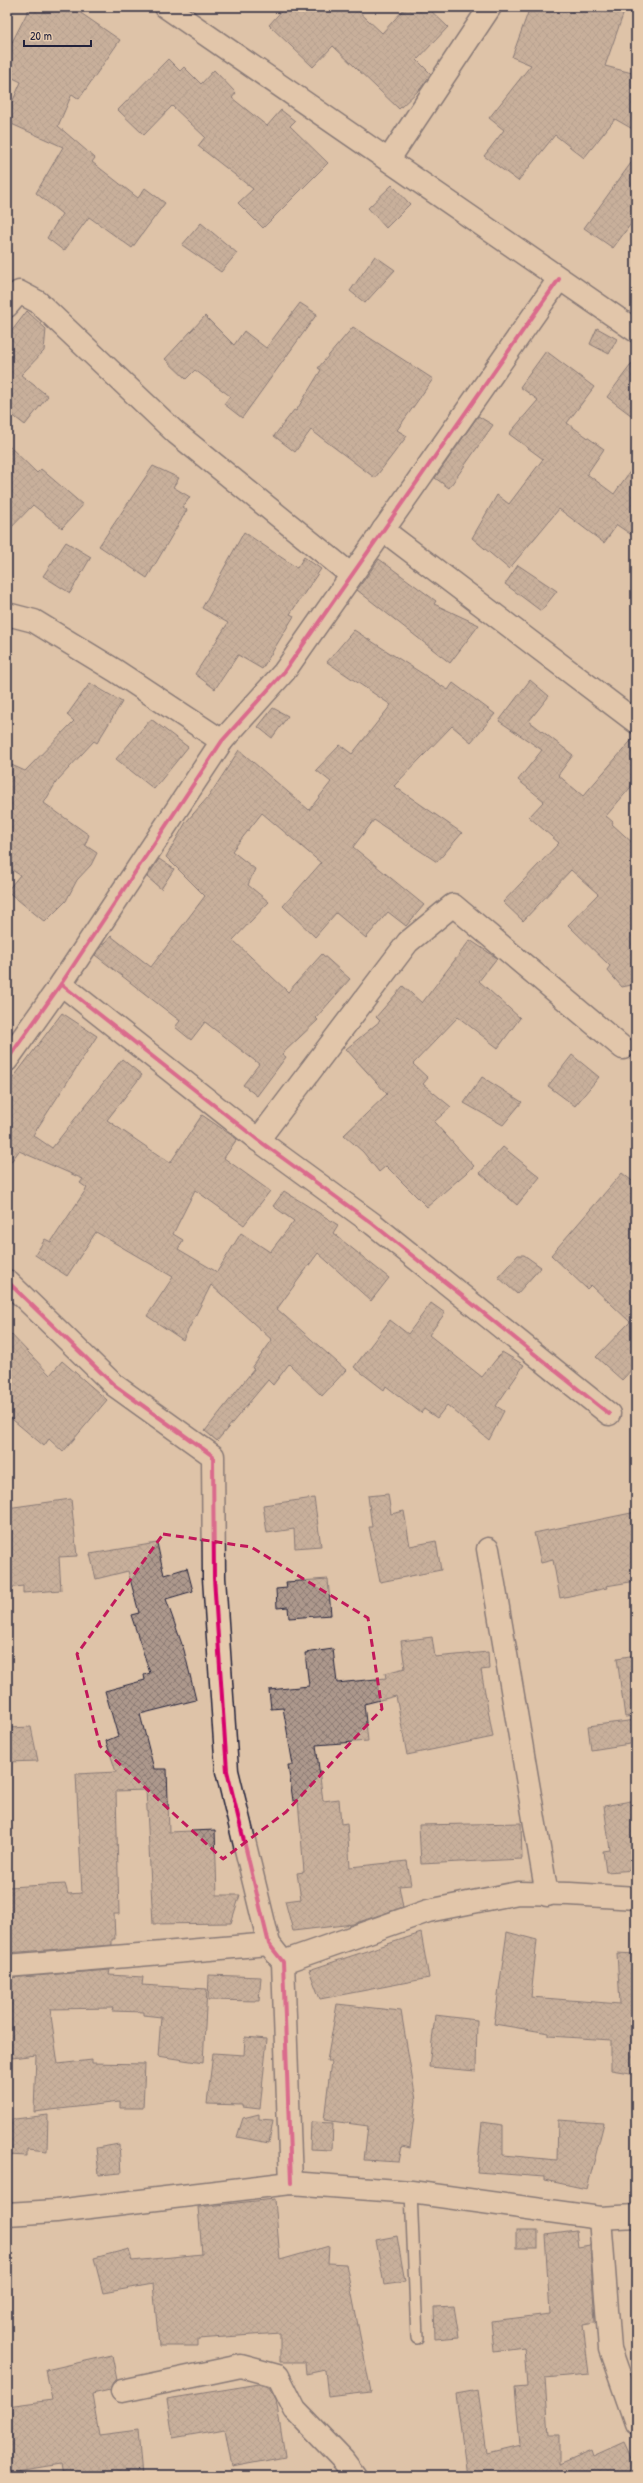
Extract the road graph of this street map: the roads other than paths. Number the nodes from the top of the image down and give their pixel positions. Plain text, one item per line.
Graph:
1 (166, 7) edge
2 (490, 7) edge
3 (389, 159) junction
4 (559, 280) junction
5 (7, 306) edge
6 (636, 331) edge
7 (383, 530) junction
8 (350, 574) junction
9 (7, 614) edge
10 (636, 722) edge
11 (222, 741) junction
12 (61, 984) junction
13 (623, 1048) dead end
14 (7, 1060) edge
15 (258, 1140) junction
16 (7, 1281) edge
17 (609, 1414) dead end
18 (488, 1550) dead end
19 (548, 1895) junction
20 (636, 1898) edge
21 (269, 1944) junction
22 (283, 1962) junction
23 (7, 1966) edge
24 (291, 2183) junction
25 (410, 2192) junction
26 (7, 2214) edge
27 (636, 2216) edge
28 (600, 2218) junction
29 (417, 2338) dead end
30 (122, 2391) dead end
31 (636, 2423) edge
32 (355, 2476) edge

1 - 3 street
2 - 3 street
3 - 4 street
4 - 6 street
4 - 7 street
5 - 8 street
7 - 8 street
7 - 10 street
8 - 11 street
9 - 11 street
11 - 12 street
12 - 14 street
12 - 15 street
13 - 15 street
15 - 17 street
16 - 21 street
18 - 19 street
19 - 20 street
19 - 22 street
21 - 22 street
21 - 23 street
22 - 24 street
24 - 25 street
24 - 26 street
25 - 28 street
25 - 29 lane
27 - 28 street
28 - 31 street
30 - 32 street

